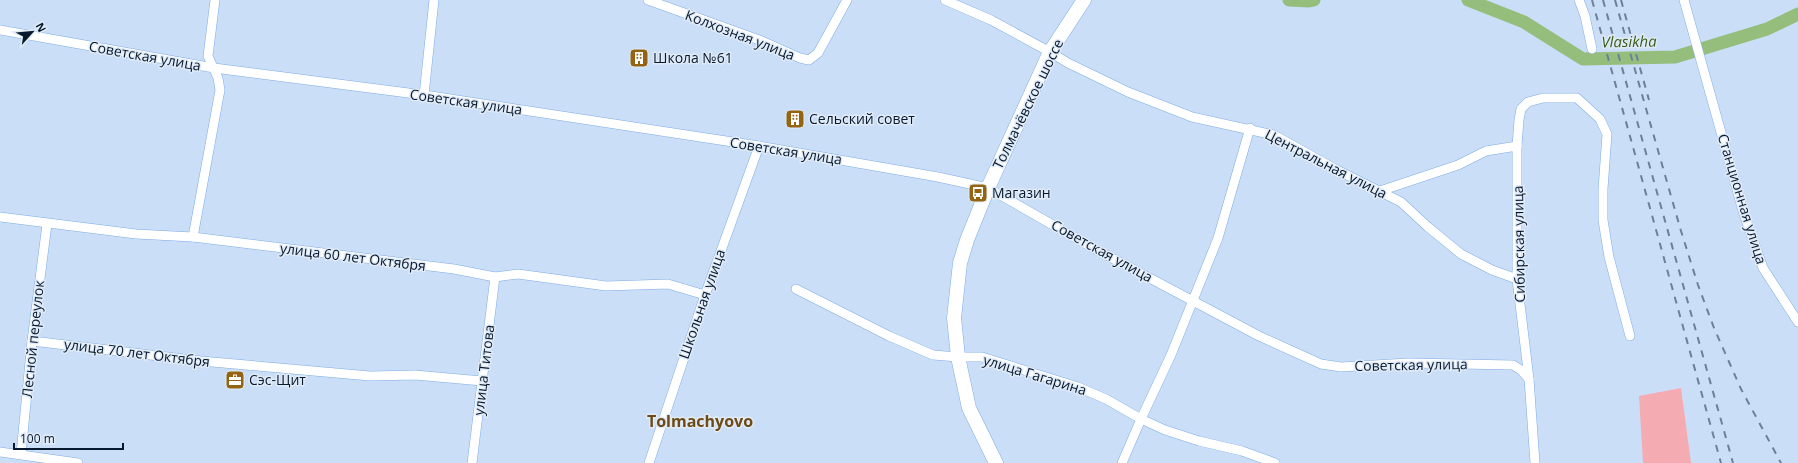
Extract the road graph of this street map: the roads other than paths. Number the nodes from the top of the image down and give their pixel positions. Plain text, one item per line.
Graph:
1 (215, 0) edge
2 (434, 0) edge
3 (648, 0) edge
4 (848, 0) edge
5 (945, 0) edge
6 (1084, 0) edge
7 (1579, 0) edge
8 (1684, 0) edge
9 (0, 30) edge
10 (1592, 49) dead end
11 (1050, 52) junction
12 (214, 68) junction
13 (424, 95) junction
14 (1250, 128) junction
15 (759, 146) junction
16 (1517, 146) junction
17 (988, 188) junction
18 (1380, 191) junction
19 (0, 217) edge
20 (47, 224) junction
21 (193, 237) junction
22 (496, 277) junction
23 (1517, 279) junction
24 (796, 289) dead end
25 (704, 295) junction
26 (1194, 300) junction
27 (1798, 322) edge
28 (1630, 336) dead end
29 (32, 341) junction
30 (958, 357) junction
31 (1528, 379) junction
32 (482, 381) junction
33 (1141, 419) junction
34 (0, 452) edge
35 (21, 454) junction
36 (78, 463) edge
37 (472, 463) edge
38 (649, 463) edge
39 (996, 463) edge
40 (1122, 463) edge
41 (1275, 463) edge
42 (1535, 463) edge

1 - 12 street
2 - 13 street
3 - 4 street, Колхозная улица
5 - 11 street, Центральная улица
6 - 11 main road, Толмачёвское шоссе
7 - 10 street
8 - 27 street, Станционная улица
9 - 12 street, Советская улица
11 - 14 street, Центральная улица
11 - 17 main road, Толмачёвское шоссе
12 - 13 street, Советская улица
12 - 21 street
13 - 15 street, Советская улица
14 - 18 street, Центральная улица
14 - 26 street
15 - 17 street, Советская улица
15 - 25 street, Школьная улица
16 - 18 street
16 - 23 street, Сибирская улица
16 - 28 street, Сибирская улица
17 - 26 street, Советская улица
17 - 30 main road, Толмачёвское шоссе
18 - 23 street, Центральная улица
19 - 20 street, улица 60 лет Октября
20 - 21 street, улица 60 лет Октября
20 - 29 street, Лесной переулок
21 - 22 street, улица 60 лет Октября
22 - 25 street, улица 60 лет Октября
22 - 32 street, улица Титова
23 - 31 street, Сибирская улица
24 - 30 street, улица Гагарина
25 - 38 street, Школьная улица
26 - 31 street, Советская улица
26 - 33 street
29 - 32 street, улица 70 лет Октября
29 - 35 street, Лесной переулок
30 - 33 street, улица Гагарина
30 - 39 main road, Толмачёвское шоссе
31 - 42 street, Сибирская улица
32 - 37 street, улица Титова
33 - 40 street
33 - 41 street, улица Гагарина
34 - 35 street
35 - 36 street

